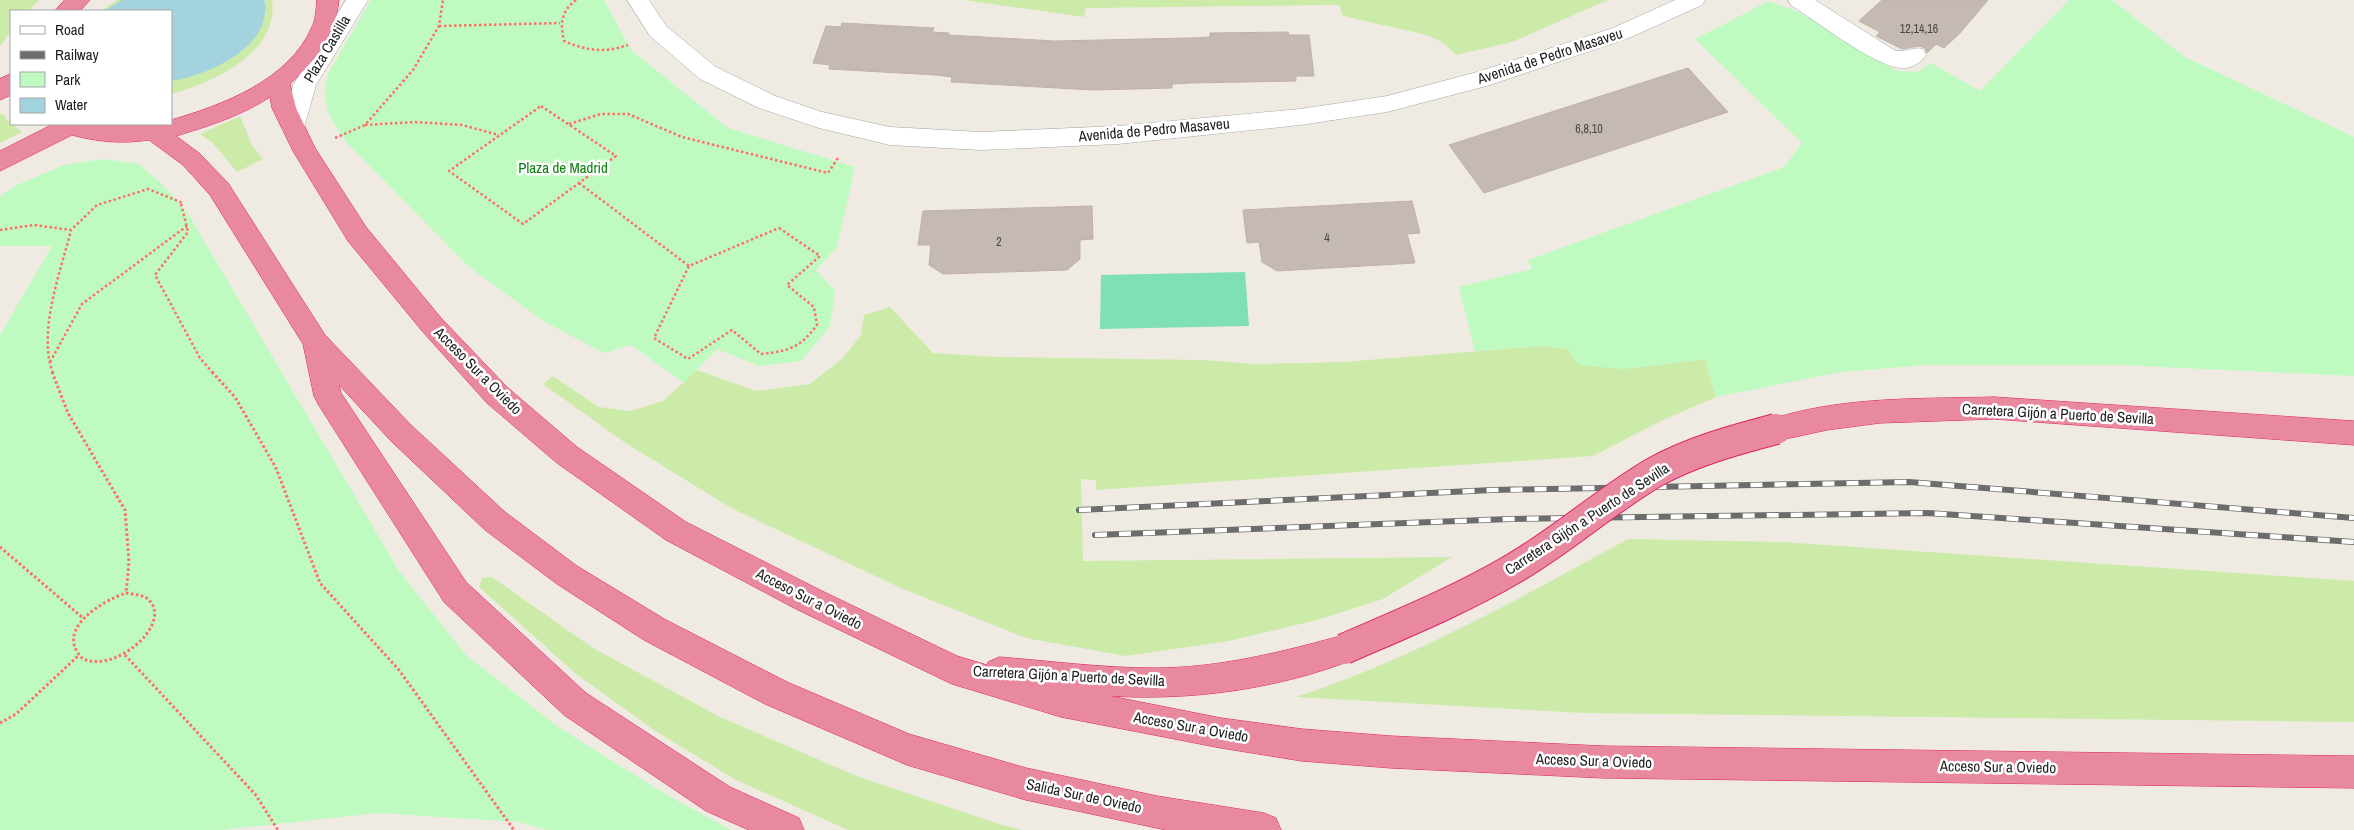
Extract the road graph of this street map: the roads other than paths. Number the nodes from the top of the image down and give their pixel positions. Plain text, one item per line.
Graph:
1 (328, 0) edge
2 (358, 0) edge
3 (638, 0) edge
4 (1694, 0) edge
5 (1799, 0) edge
6 (1915, 55) dead end
7 (278, 82) junction
8 (10, 83) edge
9 (0, 92) edge
10 (67, 125) edge
11 (294, 129) junction
12 (154, 132) junction
13 (0, 162) edge
14 (316, 343) junction
15 (2354, 433) edge
16 (952, 669) junction
17 (2354, 772) edge
18 (787, 830) edge
19 (1264, 830) edge

1 - 7 highway
2 - 11 street, Plaza Castilla
3 - 4 street, Avenida de Pedro Masaveu
5 - 6 street
7 - 11 highway, Acceso Sur a Oviedo
7 - 12 highway
8 - 9 highway
10 - 12 highway
10 - 13 highway
11 - 16 highway, Acceso Sur a Oviedo
12 - 14 highway
14 - 18 highway
14 - 19 highway, Salida Sur de Oviedo
15 - 16 highway, Carretera Gijón a Puerto de Sevilla, bridge
16 - 17 highway, Acceso Sur a Oviedo

